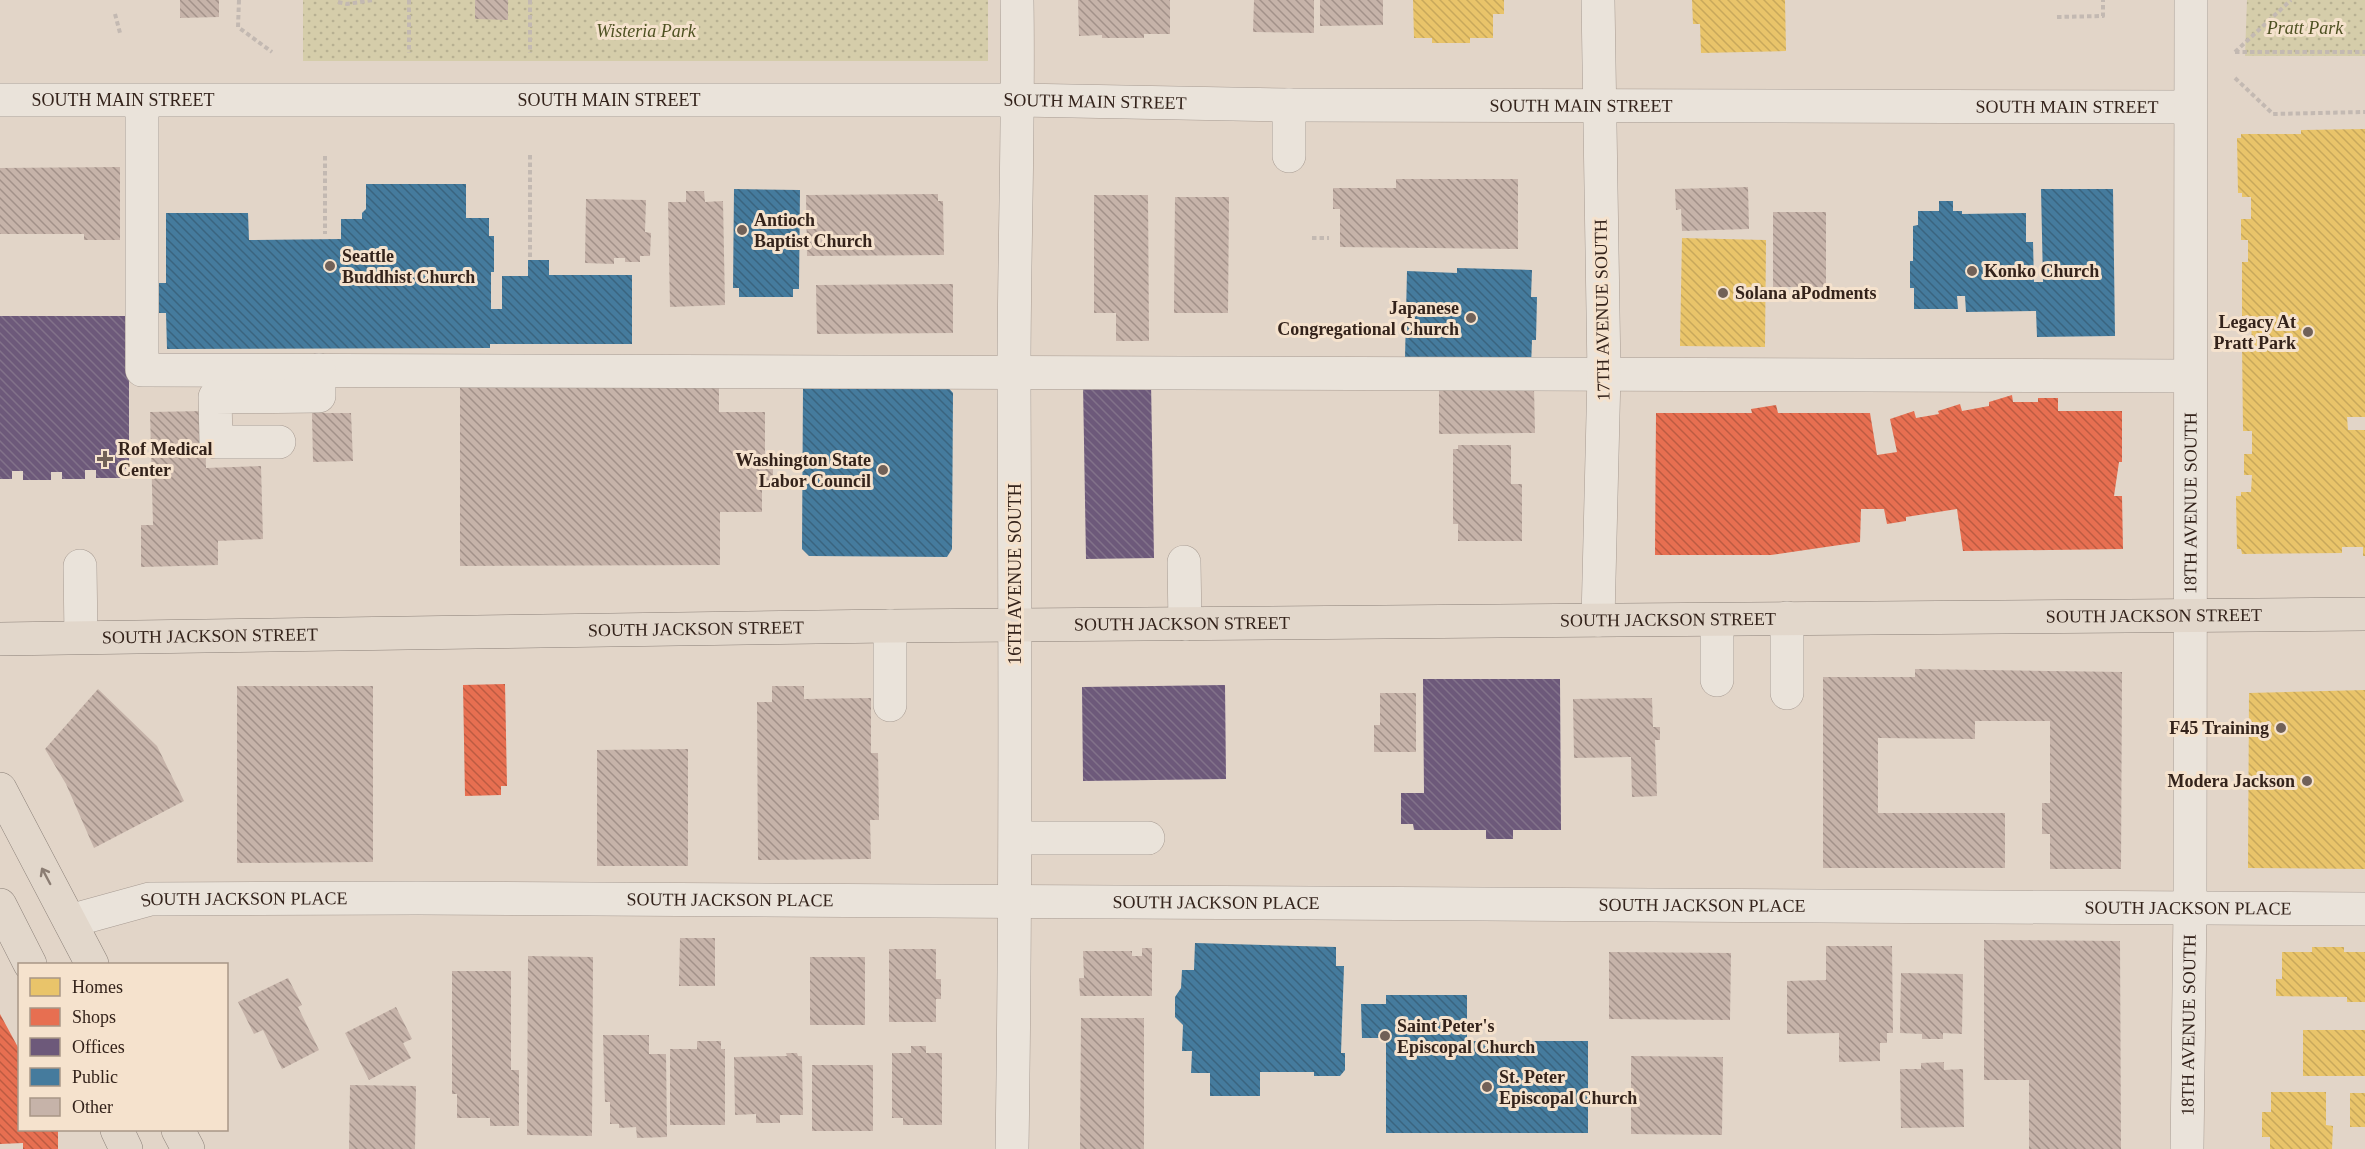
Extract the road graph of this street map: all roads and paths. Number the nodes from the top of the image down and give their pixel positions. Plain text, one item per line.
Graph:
1 (238, 0) edge
2 (373, 0) edge
3 (409, 0) edge
4 (530, 0) edge
5 (1017, 0) edge
6 (1598, 0) edge
7 (2103, 0) edge
8 (2191, 0) edge
9 (2291, 0) edge
10 (338, 2) dead end
11 (116, 14) dead end
12 (2057, 17) dead end
13 (120, 33) dead end
14 (272, 52) dead end
15 (2365, 52) edge
16 (409, 53) dead end
17 (530, 53) dead end
18 (2235, 78) dead end
19 (0, 100) edge
20 (1018, 100) junction
21 (142, 101) junction
22 (1289, 105) junction
23 (1598, 105) junction
24 (2190, 107) junction
25 (2365, 112) edge
26 (530, 155) dead end
27 (325, 156) dead end
28 (1289, 156) dead end
29 (325, 234) dead end
30 (1312, 238) dead end
31 (1329, 238) dead end
32 (530, 257) dead end
33 (319, 370) junction
34 (1014, 371) junction
35 (1604, 374) junction
36 (2190, 376) junction
37 (279, 442) dead end
38 (1184, 562) dead end
39 (80, 566) dead end
40 (2365, 614) edge
41 (2191, 615) junction
42 (1787, 618) junction
43 (1598, 620) junction
44 (1717, 620) junction
45 (1016, 624) junction
46 (1185, 624) junction
47 (890, 626) junction
48 (81, 638) junction
49 (0, 639) edge
50 (1717, 680) dead end
51 (1787, 693) dead end
52 (890, 705) dead end
53 (0, 789) edge
54 (1016, 838) junction
55 (1148, 838) dead end
56 (1016, 902) junction
57 (0, 905) edge
58 (2190, 909) junction
59 (2365, 909) edge
60 (70, 921) junction
61 (29, 963) edge
62 (91, 963) edge
63 (117, 1131) edge
64 (179, 1131) edge
65 (126, 1149) edge
66 (188, 1149) edge
67 (1012, 1149) edge
68 (2187, 1149) edge

1 - 14 path
2 - 10 path
3 - 16 path
4 - 17 path
5 - 20 street, 16TH AVENUE SOUTH
6 - 23 street, 17TH AVENUE SOUTH
7 - 12 path
8 - 24 street, 18TH AVENUE SOUTH
9 - 15 path
11 - 13 path
18 - 25 path
19 - 21 street, SOUTH MAIN STREET
20 - 21 street, SOUTH MAIN STREET
20 - 22 street, SOUTH MAIN STREET
20 - 34 street, 16TH AVENUE SOUTH
21 - 33 street
22 - 23 street, SOUTH MAIN STREET
22 - 28 street
23 - 24 street, SOUTH MAIN STREET
23 - 35 street, 17TH AVENUE SOUTH
24 - 36 street, 18TH AVENUE SOUTH
26 - 32 path
27 - 29 path
30 - 31 path
33 - 34 street
33 - 37 street
34 - 35 street
34 - 45 street, 16TH AVENUE SOUTH
35 - 36 street
35 - 43 street, 17TH AVENUE SOUTH
36 - 41 street, 18TH AVENUE SOUTH
38 - 46 street
39 - 48 street
40 - 41 main road, SOUTH JACKSON STREET
41 - 42 main road, SOUTH JACKSON STREET
41 - 58 street, 18TH AVENUE SOUTH
42 - 44 main road, SOUTH JACKSON STREET
42 - 51 street
43 - 44 main road, SOUTH JACKSON STREET
43 - 46 main road, SOUTH JACKSON STREET
44 - 50 street
45 - 46 main road, SOUTH JACKSON STREET
45 - 47 main road, SOUTH JACKSON STREET
45 - 54 street, 16TH AVENUE SOUTH
47 - 48 main road, SOUTH JACKSON STREET
47 - 52 street
48 - 49 main road, SOUTH JACKSON STREET
60 -> 53 main road
54 - 55 street
54 - 56 street, 16TH AVENUE SOUTH
56 - 58 street, SOUTH JACKSON PLACE
56 - 60 street, SOUTH JACKSON PLACE
56 - 67 street, 16TH AVENUE SOUTH
57 - 61 main road
58 - 59 street, SOUTH JACKSON PLACE
58 - 68 street, 18TH AVENUE SOUTH
60 - 62 main road
63 - 65 main road
64 - 66 main road

